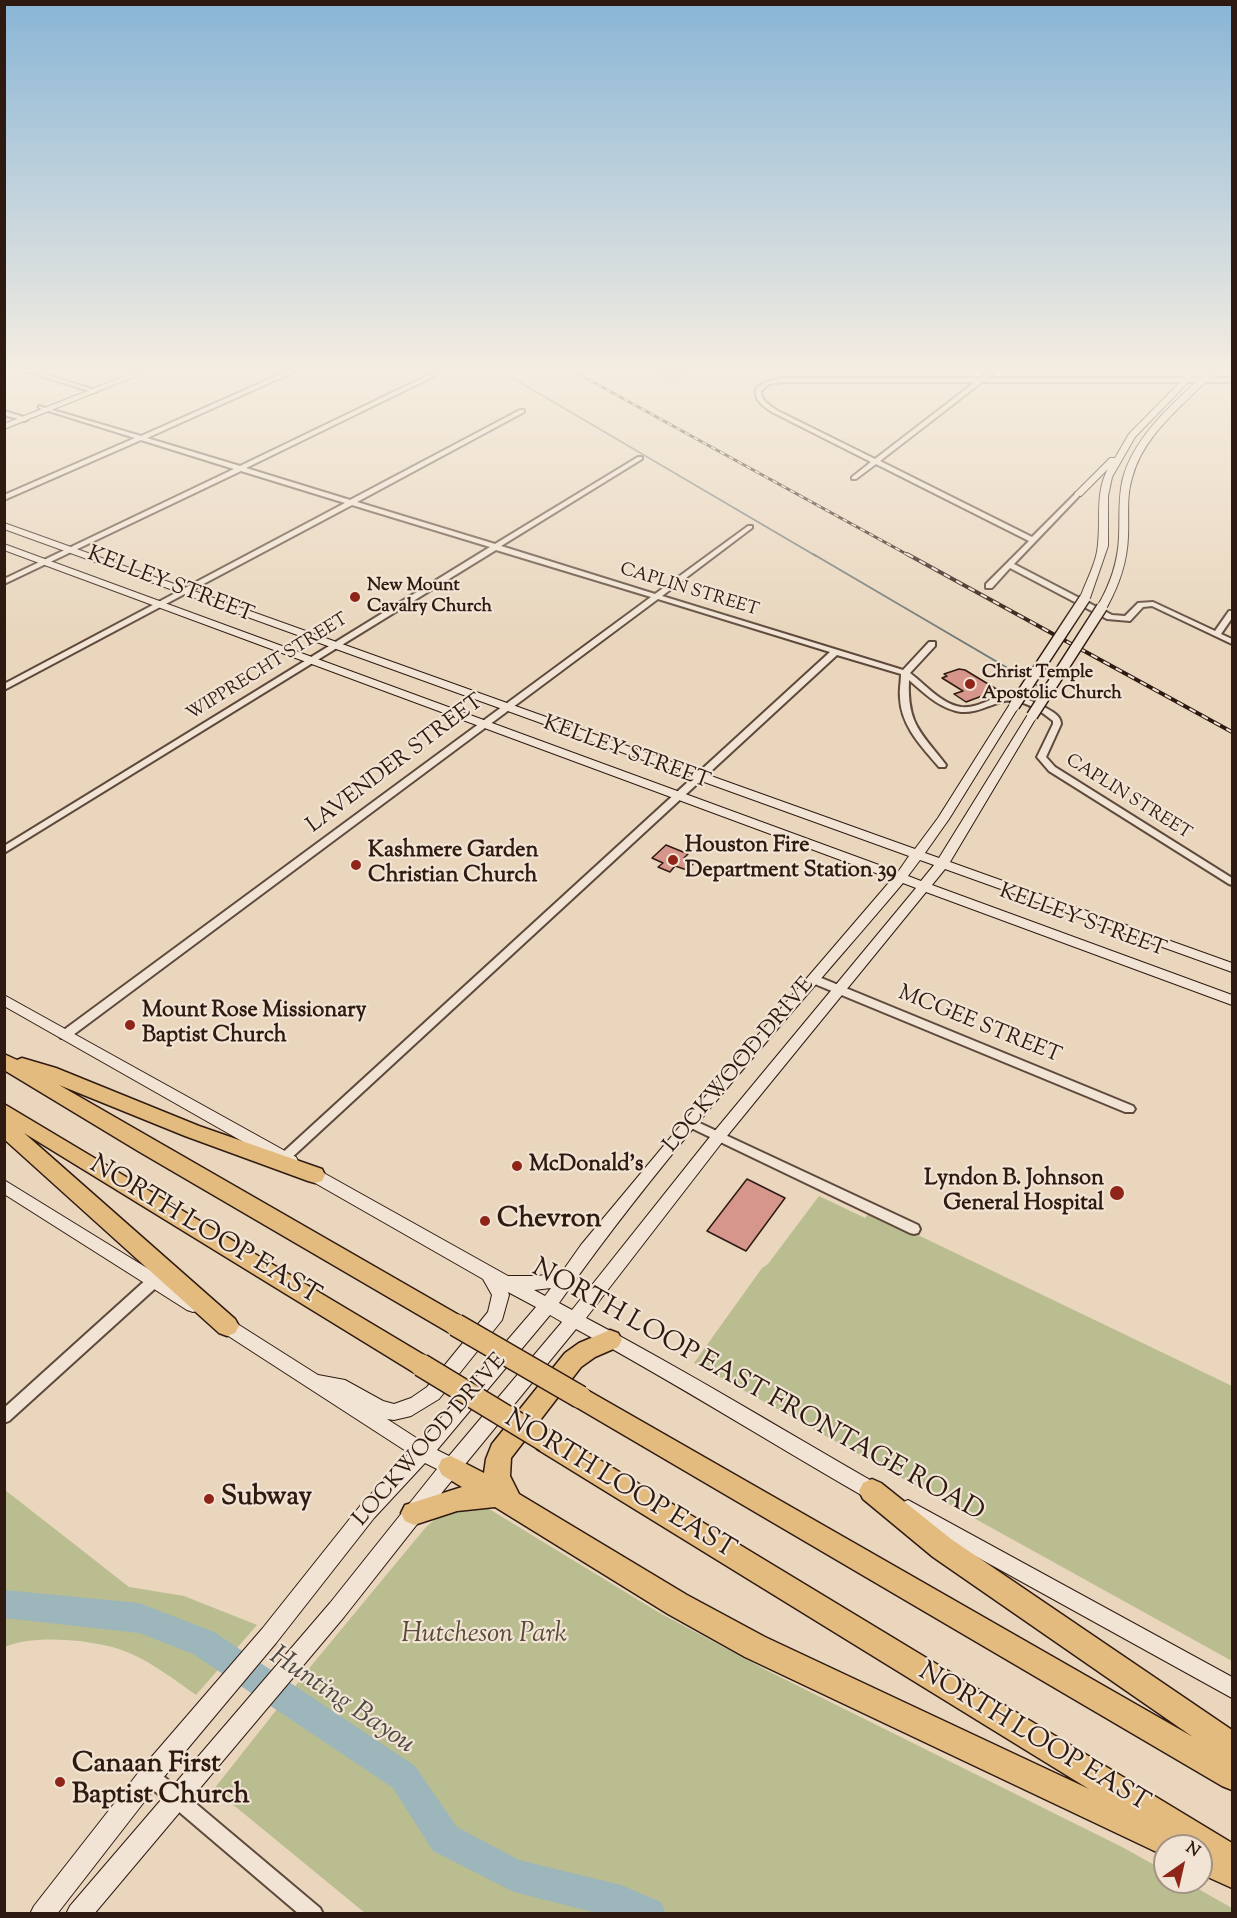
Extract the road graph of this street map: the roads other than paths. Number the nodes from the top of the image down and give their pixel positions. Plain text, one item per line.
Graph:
1 (91, 460) edge
2 (208, 460) edge
3 (259, 460) edge
4 (432, 460) edge
5 (638, 460) edge
6 (871, 460) edge
7 (879, 460) edge
8 (1113, 460) edge
9 (1118, 460) edge
10 (1136, 460) edge
11 (876, 462) junction
12 (239, 469) junction
13 (854, 478) dead end
14 (1108, 481) junction
15 (1127, 483) junction
16 (1078, 494) junction
17 (1104, 496) junction
18 (4, 498) edge
19 (351, 503) junction
20 (4, 526) edge
21 (750, 527) dead end
22 (1034, 542) junction
23 (496, 547) junction
24 (4, 548) edge
25 (71, 550) junction
26 (45, 562) junction
27 (1010, 566) junction
28 (4, 582) edge
29 (989, 586) dead end
30 (187, 591) junction
31 (656, 597) junction
32 (161, 605) junction
33 (1233, 613) edge
34 (1217, 634) junction
35 (1233, 642) edge
36 (932, 644) dead end
37 (335, 646) junction
38 (836, 651) junction
39 (310, 661) junction
40 (905, 673) junction
41 (4, 688) edge
42 (506, 708) junction
43 (484, 724) junction
44 (942, 765) dead end
45 (700, 776) junction
46 (678, 797) junction
47 (4, 850) edge
48 (918, 855) junction
49 (942, 864) junction
50 (900, 878) junction
51 (1233, 882) edge
52 (924, 886) junction
53 (1233, 968) edge
54 (814, 979) junction
55 (838, 989) junction
56 (4, 1000) edge
57 (1233, 1000) edge
58 (65, 1035) junction
59 (4, 1061) edge
60 (1130, 1109) dead end
61 (4, 1111) edge
62 (691, 1123) junction
63 (4, 1127) edge
64 (718, 1137) junction
65 (284, 1158) junction
66 (315, 1175) junction
67 (4, 1186) edge
68 (914, 1229) dead end
69 (495, 1277) junction
70 (567, 1278) junction
71 (154, 1281) junction
72 (548, 1305) junction
73 (574, 1320) junction
74 (226, 1326) junction
75 (610, 1340) junction
76 (315, 1383) junction
77 (4, 1417) edge
78 (423, 1452) junction
79 (451, 1467) junction
80 (872, 1491) junction
81 (505, 1498) junction
82 (414, 1513) junction
83 (1233, 1688) edge
84 (1233, 1747) edge
85 (150, 1776) junction
86 (1233, 1776) edge
87 (177, 1799) junction
88 (1153, 1835) edge
89 (1233, 1860) edge
90 (1213, 1864) edge
91 (1233, 1873) edge
92 (42, 1914) edge
93 (78, 1914) edge
94 (314, 1914) edge

1 - 18 street
2 - 12 street, CAPLIN STREET
3 - 12 street
4 - 19 street
5 - 23 street, WIPPRECHT STREET
6 - 11 street
7 - 11 street
8 - 16 main road
9 - 14 main road, LOCKWOOD DRIVE
10 - 15 main road, LOCKWOOD DRIVE
11 - 13 street
11 - 22 street
12 - 19 street, CAPLIN STREET
12 - 25 street
14 - 15 main road
14 - 17 main road, LOCKWOOD DRIVE
15 - 49 main road, LOCKWOOD DRIVE, bridge
16 - 17 main road
16 - 22 street
17 - 48 main road, LOCKWOOD DRIVE, bridge
19 - 23 street, CAPLIN STREET
19 - 30 street
20 - 25 main road, KELLEY STREET
21 - 31 street, LAVENDER STREET
22 - 27 street
23 - 31 street, CAPLIN STREET
23 - 37 street, WIPPRECHT STREET
24 - 26 main road, KELLEY STREET
25 - 26 street
25 - 30 main road, KELLEY STREET
26 - 28 street
26 - 32 main road, KELLEY STREET
27 - 29 street
27 - 34 street
30 - 32 street
30 - 37 main road, KELLEY STREET
31 - 38 street, CAPLIN STREET
31 - 42 street, LAVENDER STREET
32 - 39 main road, KELLEY STREET
32 - 41 street
33 - 34 street
34 - 35 street
36 - 40 street
37 - 39 street, WIPPRECHT STREET
37 - 42 main road, KELLEY STREET
38 - 40 street, CAPLIN STREET
38 - 45 street
39 - 43 main road, KELLEY STREET
39 - 47 street, WIPPRECHT STREET
40 - 44 street
40 - 51 street, CAPLIN STREET
42 - 43 street, LAVENDER STREET
42 - 45 main road, KELLEY STREET
43 - 46 main road, KELLEY STREET
43 - 58 street, LAVENDER STREET
45 - 46 street
45 - 48 main road, KELLEY STREET
46 - 50 main road, KELLEY STREET
46 - 65 street
48 - 49 main road, KELLEY STREET
48 - 50 main road, LOCKWOOD DRIVE
49 - 52 main road, LOCKWOOD DRIVE
49 - 53 main road, KELLEY STREET
50 - 52 main road, KELLEY STREET
50 - 54 main road, LOCKWOOD DRIVE
52 - 55 main road, LOCKWOOD DRIVE
52 - 57 main road, KELLEY STREET
54 - 55 street, MCGEE STREET
54 - 62 main road, LOCKWOOD DRIVE
55 - 60 street, MCGEE STREET
55 - 64 main road, LOCKWOOD DRIVE
56 - 58 main road, NORTH LOOP EAST FRONTAGE ROAD
58 - 65 main road, NORTH LOOP EAST FRONTAGE ROAD
59 - 66 highway
59 - 86 highway, NORTH LOOP EAST, bridge
61 - 89 highway, NORTH LOOP EAST, bridge
62 - 64 street
62 - 70 main road, LOCKWOOD DRIVE
63 - 74 highway
64 - 68 street
64 - 73 main road, LOCKWOOD DRIVE
65 - 66 main road, NORTH LOOP EAST FRONTAGE ROAD
66 - 69 main road, NORTH LOOP EAST FRONTAGE ROAD
67 - 71 main road
69 - 70 main road
69 - 72 main road, NORTH LOOP EAST FRONTAGE ROAD
69 - 76 main road
70 - 72 main road, LOCKWOOD DRIVE
71 - 74 main road
71 - 77 street
72 - 73 main road, NORTH LOOP EAST FRONTAGE ROAD
72 - 78 main road, LOCKWOOD DRIVE
73 - 75 main road, NORTH LOOP EAST FRONTAGE ROAD
73 - 79 main road, LOCKWOOD DRIVE
74 - 76 main road
75 - 80 main road, NORTH LOOP EAST FRONTAGE ROAD
75 - 81 highway
76 - 78 main road
78 - 79 main road
78 - 85 main road, LOCKWOOD DRIVE
79 - 81 highway
79 - 82 main road, LOCKWOOD DRIVE
80 - 83 main road, NORTH LOOP EAST FRONTAGE ROAD
80 - 84 highway
81 - 82 highway
81 - 88 highway
82 - 87 main road, LOCKWOOD DRIVE
85 - 87 street
85 - 92 main road, LOCKWOOD DRIVE
87 - 93 main road, LOCKWOOD DRIVE
87 - 94 street
90 - 91 highway

